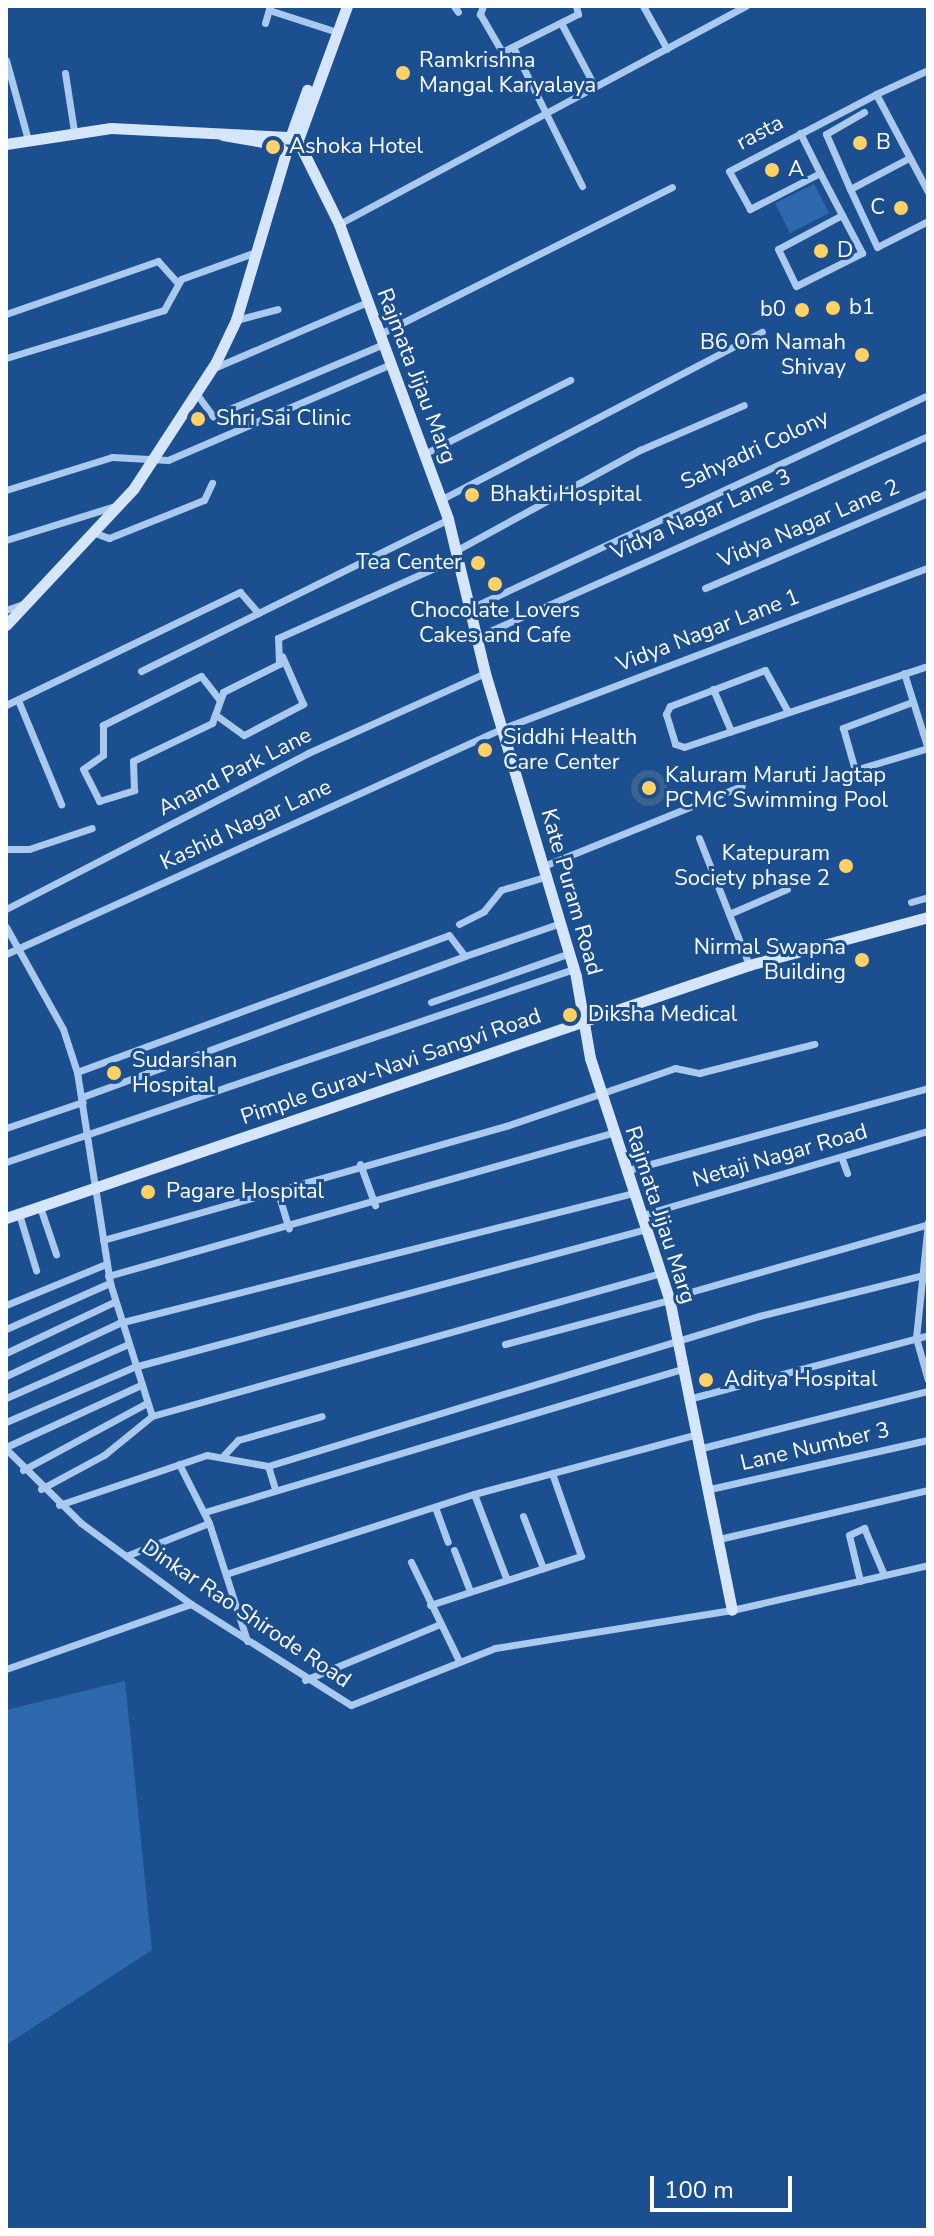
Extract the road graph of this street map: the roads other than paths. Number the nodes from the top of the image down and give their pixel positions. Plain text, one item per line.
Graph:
1 (339, 6) edge
2 (347, 6) edge
3 (483, 6) edge
4 (576, 6) edge
5 (643, 6) edge
6 (746, 6) edge
7 (270, 8) edge
8 (265, 23) dead end
9 (561, 23) junction
10 (331, 30) junction
11 (514, 49) dead end
12 (667, 49) junction
13 (6, 60) edge
14 (7, 70) edge
15 (928, 70) edge
16 (65, 73) dead end
17 (595, 87) junction
18 (876, 94) junction
19 (17, 101) junction
20 (6, 104) edge
21 (864, 112) dead end
22 (547, 113) junction
23 (74, 131) junction
24 (800, 133) junction
25 (28, 140) junction
26 (293, 142) junction
27 (6, 144) edge
28 (907, 159) junction
29 (820, 173) junction
30 (582, 186) dead end
31 (672, 187) dead end
32 (850, 189) junction
33 (928, 192) edge
34 (842, 215) junction
35 (928, 221) edge
36 (339, 224) junction
37 (258, 251) junction
38 (177, 282) junction
39 (367, 302) junction
40 (278, 309) dead end
41 (6, 314) edge
42 (236, 320) junction
43 (762, 332) dead end
44 (379, 340) junction
45 (6, 358) edge
46 (389, 365) junction
47 (211, 370) junction
48 (570, 380) dead end
49 (196, 393) junction
50 (928, 395) edge
51 (744, 405) dead end
52 (928, 436) edge
53 (157, 454) junction
54 (424, 454) junction
55 (212, 483) dead end
56 (6, 490) edge
57 (928, 493) edge
58 (442, 499) junction
59 (120, 505) junction
60 (448, 519) junction
61 (95, 533) junction
62 (6, 540) edge
63 (458, 554) junction
64 (928, 568) edge
65 (705, 588) dead end
66 (27, 602) junction
67 (471, 608) junction
68 (6, 610) edge
69 (258, 613) junction
70 (6, 625) edge
71 (490, 631) dead end
72 (281, 654) junction
73 (928, 666) edge
74 (141, 671) dead end
75 (485, 673) junction
76 (904, 673) junction
77 (713, 689) junction
78 (219, 699) junction
79 (18, 700) junction
80 (912, 702) junction
81 (6, 705) edge
82 (788, 712) junction
83 (216, 715) junction
84 (501, 729) junction
85 (731, 731) junction
86 (925, 731) edge
87 (928, 748) edge
88 (742, 786) dead end
89 (61, 804) dead end
90 (92, 828) dead end
91 (699, 838) dead end
92 (6, 849) edge
93 (548, 870) junction
94 (787, 889) dead end
95 (928, 897) edge
96 (911, 902) dead end
97 (6, 909) edge
98 (729, 914) junction
99 (928, 917) edge
100 (561, 923) junction
101 (459, 924) dead end
102 (6, 927) edge
103 (18, 948) junction
104 (570, 953) junction
105 (6, 954) edge
106 (465, 956) junction
107 (749, 965) junction
108 (574, 969) junction
109 (431, 1002) dead end
110 (584, 1021) junction
111 (814, 1044) dead end
112 (77, 1072) junction
113 (928, 1088) edge
114 (601, 1096) junction
115 (82, 1100) junction
116 (6, 1128) edge
117 (928, 1131) edge
118 (612, 1133) junction
119 (88, 1137) junction
120 (842, 1159) junction
121 (6, 1162) edge
122 (360, 1164) junction
123 (625, 1171) junction
124 (847, 1173) dead end
125 (92, 1191) junction
126 (278, 1193) junction
127 (633, 1193) junction
128 (375, 1205) junction
129 (40, 1207) junction
130 (19, 1214) junction
131 (642, 1215) junction
132 (6, 1218) edge
133 (928, 1223) edge
134 (289, 1228) junction
135 (646, 1229) junction
136 (103, 1240) junction
137 (56, 1254) dead end
138 (106, 1264) junction
139 (36, 1270) dead end
140 (661, 1273) junction
141 (925, 1275) edge
142 (109, 1279) junction
143 (669, 1299) junction
144 (114, 1302) junction
145 (6, 1305) edge
146 (119, 1323) junction
147 (6, 1329) edge
148 (928, 1335) edge
149 (916, 1338) junction
150 (505, 1344) dead end
151 (679, 1344) junction
152 (126, 1345) junction
153 (6, 1353) edge
154 (134, 1367) junction
155 (685, 1368) junction
156 (6, 1376) edge
157 (928, 1380) edge
158 (141, 1385) junction
159 (928, 1391) edge
160 (6, 1398) edge
161 (692, 1398) junction
162 (147, 1403) junction
163 (152, 1416) junction
164 (322, 1416) dead end
165 (6, 1422) edge
166 (699, 1434) junction
167 (928, 1440) edge
168 (6, 1448) edge
169 (702, 1448) junction
170 (224, 1455) junction
171 (179, 1464) junction
172 (268, 1466) junction
173 (23, 1470) junction
174 (552, 1473) junction
175 (41, 1489) junction
176 (275, 1489) junction
177 (710, 1489) junction
178 (928, 1490) edge
179 (474, 1494) junction
180 (59, 1505) junction
181 (435, 1507) junction
182 (205, 1512) junction
183 (523, 1516) dead end
184 (209, 1523) junction
185 (719, 1539) junction
186 (448, 1542) dead end
187 (454, 1550) dead end
188 (126, 1556) junction
189 (411, 1562) dead end
190 (928, 1565) edge
191 (543, 1568) junction
192 (229, 1573) junction
193 (884, 1575) junction
194 (506, 1578) junction
195 (860, 1581) junction
196 (470, 1591) junction
197 (191, 1604) junction
198 (430, 1605) junction
199 (732, 1610) junction
200 (440, 1624) junction
201 (247, 1641) junction
202 (458, 1659) junction
203 (6, 1669) edge
204 (305, 1680) junction

1 - 10 street
2 - 26 street
3 - 9 street
4 - 9 street
5 - 12 street
6 - 12 street
7 - 8 street
7 - 10 street
9 - 17 street
10 - 26 street
11 - 22 street
12 - 17 street
13 - 14 street
14 - 19 street
15 - 18 street, rasta
16 - 23 street
17 - 22 street
18 - 24 street, rasta
18 - 28 street
19 - 20 street
19 - 25 street
21 - 32 street
22 - 30 street
22 - 36 street
23 - 25 street
23 - 26 street
24 - 29 street
24 - 29 street, rasta
25 - 27 street
26 - 36 street, Rajmata Jijau Marg
26 - 37 street
28 - 32 street
28 - 33 street
29 - 34 street
31 - 44 street
32 - 35 street
34 - 34 street
36 - 39 street, Rajmata Jijau Marg
37 - 38 street
37 - 42 street
38 - 41 street
38 - 45 street
39 - 44 street, Rajmata Jijau Marg
39 - 47 street
40 - 42 street
42 - 47 street
43 - 58 street
44 - 46 street, Rajmata Jijau Marg
44 - 49 street
46 - 53 street
46 - 54 street, Rajmata Jijau Marg
47 - 49 street
48 - 54 street
49 - 53 street
50 - 67 street, Sahyadri Colony
51 - 63 street
52 - 71 street, Vidya Nagar Lane 3
53 - 56 street
53 - 59 street
54 - 58 street, Rajmata Jijau Marg
55 - 61 street
57 - 65 street, Vidya Nagar Lane 2
58 - 60 street, Rajmata Jijau Marg
59 - 61 street
59 - 62 street
60 - 63 street, Rajmata Jijau Marg
60 - 69 street
61 - 66 street
63 - 67 street, Rajmata Jijau Marg
63 - 72 street
64 - 84 street, Vidya Nagar Lane 1
66 - 68 street
66 - 70 street
67 - 75 street, Rajmata Jijau Marg
69 - 74 street
69 - 79 street
72 - 78 street
72 - 83 street
73 - 76 street
75 - 84 street, Rajmata Jijau Marg
75 - 97 street, Anand Park Lane
76 - 80 street
76 - 82 street
77 - 82 street
77 - 85 street
77 - 85 street
78 - 83 street
78 - 83 street
79 - 81 street
79 - 89 street
80 - 86 street
80 - 87 street
82 - 85 street
84 - 93 street, Kate Puram Road
84 - 103 street, Kashid Nagar Lane
86 - 87 street
88 - 93 street
90 - 92 street
91 - 98 street
93 - 100 street, Kate Puram Road
93 - 101 street
94 - 98 street
95 - 96 street
98 - 107 street
99 - 107 street, Pimple Gurav-Navi Sangvi Road
100 - 104 street, Kate Puram Road
100 - 106 street
102 - 103 street
103 - 105 street, Kashid Nagar Lane
103 - 112 street
104 - 108 street, Kate Puram Road
104 - 109 street
106 - 112 street
106 - 115 street
107 - 110 street, Pimple Gurav-Navi Sangvi Road
108 - 110 street, Kate Puram Road
108 - 119 street
110 - 114 street, Rajmata Jijau Marg
110 - 125 street, Pimple Gurav-Navi Sangvi Road
111 - 114 street
112 - 115 street
113 - 123 street
114 - 118 street, Rajmata Jijau Marg
114 - 122 street
115 - 116 street
115 - 119 street
117 - 120 street, Netaji Nagar Road
118 - 123 street, Rajmata Jijau Marg
118 - 128 street
119 - 121 street
119 - 125 street
120 - 124 street
120 - 131 street, Netaji Nagar Road
122 - 126 street
122 - 128 street
123 - 127 street, Rajmata Jijau Marg
125 - 129 street, Pimple Gurav-Navi Sangvi Road
125 - 136 street
126 - 134 street
126 - 136 street
127 - 131 street, Rajmata Jijau Marg
127 - 146 street
128 - 134 street
129 - 130 street, Pimple Gurav-Navi Sangvi Road
129 - 137 street
130 - 132 street, Pimple Gurav-Navi Sangvi Road
130 - 139 street
131 - 135 street, Rajmata Jijau Marg
133 - 141 street
133 - 143 street
134 - 142 street
135 - 140 street, Rajmata Jijau Marg
135 - 154 street
136 - 138 street
138 - 142 street
138 - 145 street
140 - 143 street, Rajmata Jijau Marg
140 - 163 street
141 - 149 street
141 - 151 street
142 - 144 street
142 - 147 street
143 - 150 street
143 - 151 street, Rajmata Jijau Marg
144 - 146 street
144 - 153 street
146 - 152 street
146 - 156 street
148 - 149 street
149 - 157 street
149 - 161 street
151 - 155 street, Rajmata Jijau Marg
151 - 172 street
152 - 154 street
152 - 160 street
154 - 158 street
154 - 165 street
155 - 161 street, Rajmata Jijau Marg
155 - 176 street
158 - 162 street
158 - 168 street
159 - 169 street
161 - 166 street, Rajmata Jijau Marg
162 - 163 street
162 - 173 street
163 - 175 street
164 - 170 street
166 - 169 street, Rajmata Jijau Marg
166 - 174 street
167 - 177 street, Lane Number 3
168 - 173 street, Dinkar Rao Shirode Road
169 - 177 street, Rajmata Jijau Marg
170 - 171 street
170 - 172 street
171 - 180 street
171 - 182 street
172 - 176 street
173 - 175 street, Dinkar Rao Shirode Road
174 - 179 street
174 - 191 street
175 - 180 street, Dinkar Rao Shirode Road
176 - 182 street
177 - 185 street, Rajmata Jijau Marg
178 - 185 street
179 - 181 street
179 - 194 street
180 - 188 street, Dinkar Rao Shirode Road
181 - 186 street
181 - 192 street
182 - 184 street
183 - 191 street
184 - 188 street
184 - 192 street
185 - 199 street, Rajmata Jijau Marg
187 - 196 street
188 - 197 street, Dinkar Rao Shirode Road
189 - 198 street
190 - 193 street, Dinkar Rao Shirode Road
191 - 194 street
192 - 201 street
193 - 195 street, Dinkar Rao Shirode Road
193 - 195 street
194 - 196 street
195 - 199 street, Dinkar Rao Shirode Road
196 - 198 street
197 - 201 street, Dinkar Rao Shirode Road
197 - 203 street
198 - 200 street
199 - 202 street, Dinkar Rao Shirode Road
200 - 202 street
200 - 204 street
201 - 204 street, Dinkar Rao Shirode Road
202 - 204 street, Dinkar Rao Shirode Road

